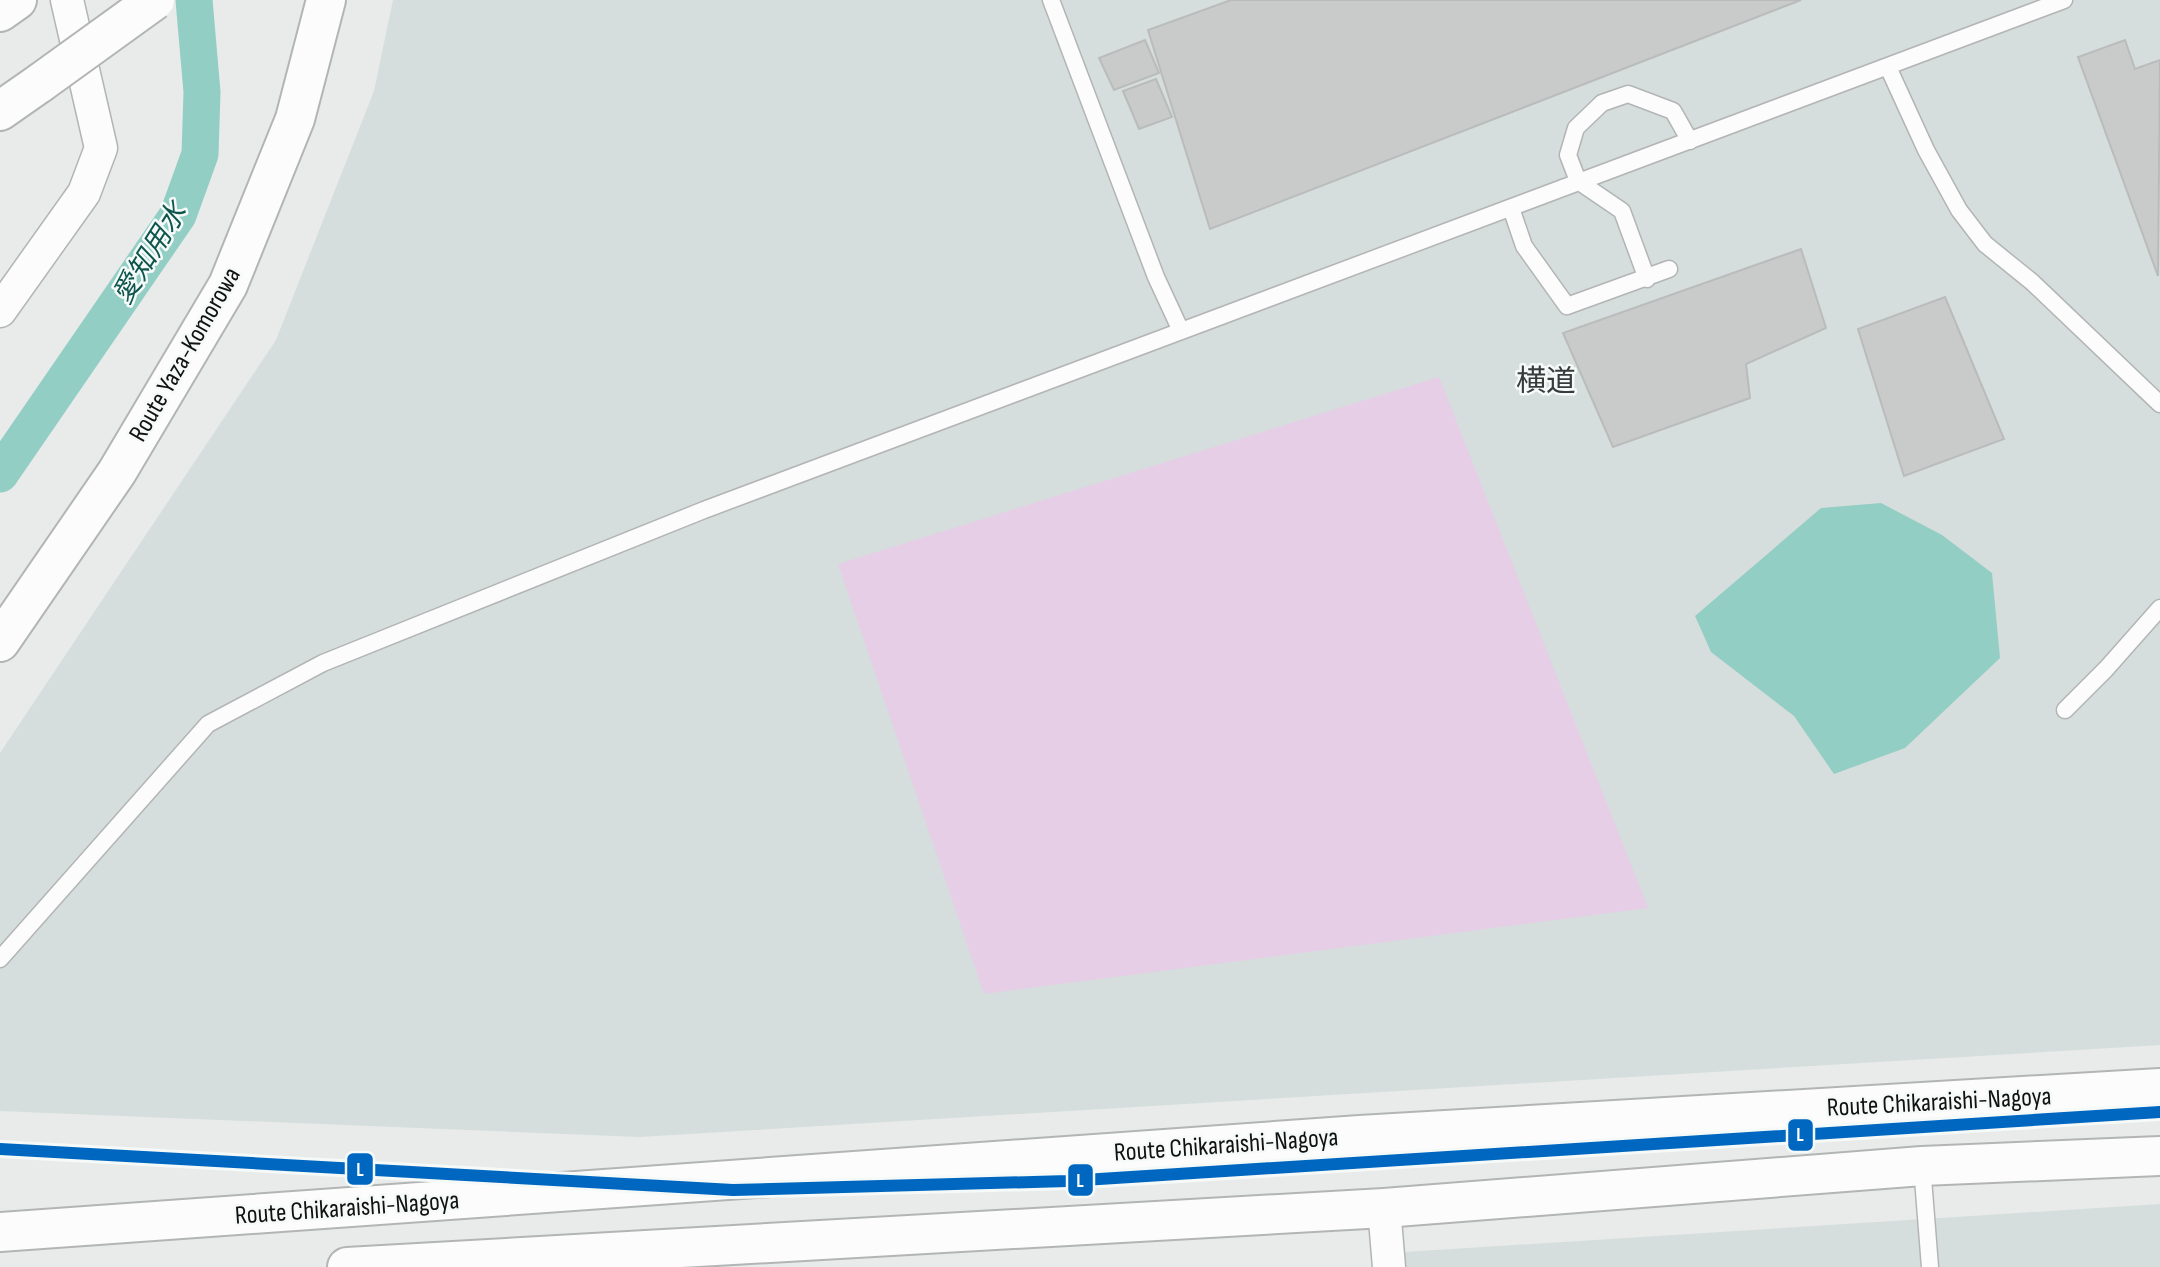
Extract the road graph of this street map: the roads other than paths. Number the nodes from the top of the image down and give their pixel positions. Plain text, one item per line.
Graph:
1 (17, 0) edge
2 (67, 0) edge
3 (155, 0) edge
4 (326, 0) edge
5 (2064, 0) edge
6 (1054, 1) edge
7 (0, 12) edge
8 (1888, 67) junction
9 (17, 98) edge
10 (1690, 141) junction
11 (1578, 181) junction
12 (1511, 208) junction
13 (1669, 269) dead end
14 (1647, 278) junction
15 (0, 311) edge
16 (1181, 331) junction
17 (2160, 404) edge
18 (2160, 608) edge
19 (0, 642) edge
20 (2065, 710) dead end
21 (0, 959) edge
22 (2160, 1088) edge
23 (2160, 1156) edge
24 (1922, 1166) junction
25 (1384, 1208) junction
26 (0, 1232) edge
27 (347, 1267) edge
28 (1389, 1267) edge
29 (1930, 1267) edge

1 - 7 main road
2 - 15 street
3 - 9 main road, bridge
4 - 19 main road, Route Yaza-Komorowa
5 - 8 lane
6 - 16 lane
8 - 10 lane
8 - 17 lane
10 - 11 lane
10 - 11 lane
11 - 12 lane
11 - 14 lane
12 - 14 lane
12 - 16 lane
13 - 14 lane
16 - 21 lane
18 - 20 lane
22 - 26 main road, Route Chikaraishi-Nagoya
23 - 24 main road
24 - 25 main road
24 - 29 lane
25 - 27 main road
25 - 28 street

